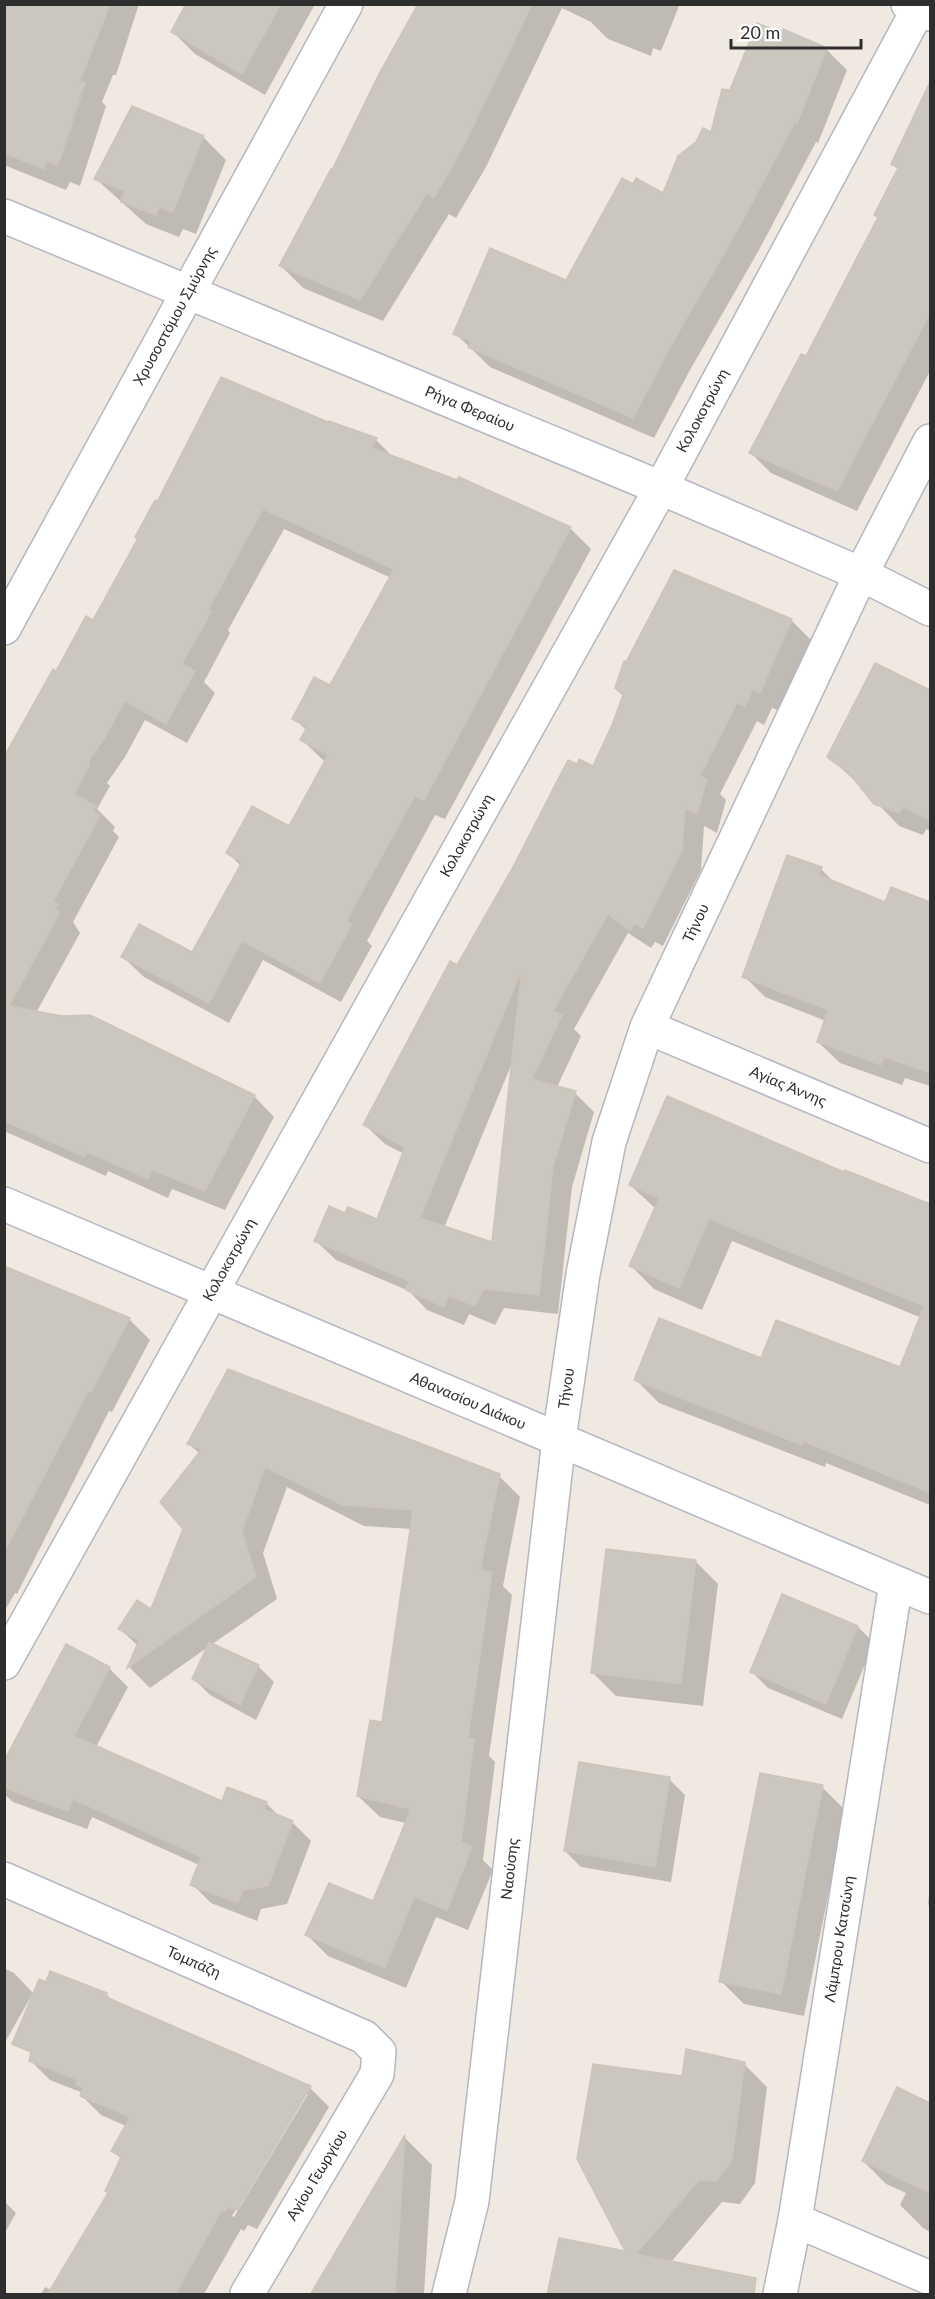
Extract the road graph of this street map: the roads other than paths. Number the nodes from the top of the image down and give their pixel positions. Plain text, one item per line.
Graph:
1 (346, 4) edge
2 (920, 8) edge
3 (4, 216) edge
4 (189, 291) junction
5 (930, 441) edge
6 (661, 488) junction
7 (861, 574) junction
8 (930, 609) edge
9 (4, 628) edge
10 (646, 1027) junction
11 (930, 1146) edge
12 (4, 1204) edge
13 (213, 1293) junction
14 (559, 1439) junction
15 (896, 1582) junction
16 (930, 1597) edge
17 (4, 1663) edge
18 (4, 1878) edge
19 (379, 2052) joint
20 (795, 2220) junction
21 (930, 2278) edge
22 (247, 2295) edge
23 (449, 2295) edge
24 (780, 2295) edge

1 - 4 street, Χρυσοστόμου Σμύρνης
2 - 6 street, Κολοκοτρώνη
3 - 4 street, Ρήγα Φεραίου
4 - 6 street, Ρήγα Φεραίου
4 - 9 street, Χρυσοστόμου Σμύρνης
5 - 7 street, Τήνου
6 - 7 street, Ρήγα Φεραίου
6 - 13 street, Κολοκοτρώνη
7 - 8 street, Ρήγα Φεραίου
7 - 10 street, Τήνου
10 - 11 street, Αγίας Άννης
10 - 14 street, Τήνου
12 - 13 street, Αθανασίου Διάκου
13 - 14 street, Αθανασίου Διάκου
13 - 17 street, Κολοκοτρώνη
14 - 15 street, Αθανασίου Διάκου
14 - 23 street, Ναούσης
15 - 16 street, Αθανασίου Διάκου
15 - 20 street, Λάμπρου Κατσώνη
18 - 19 street, Τομπάζη
19 - 22 street, Αγίου Γεωργίου
20 - 21 street
20 - 24 street, Λάμπρου Κατσώνη

